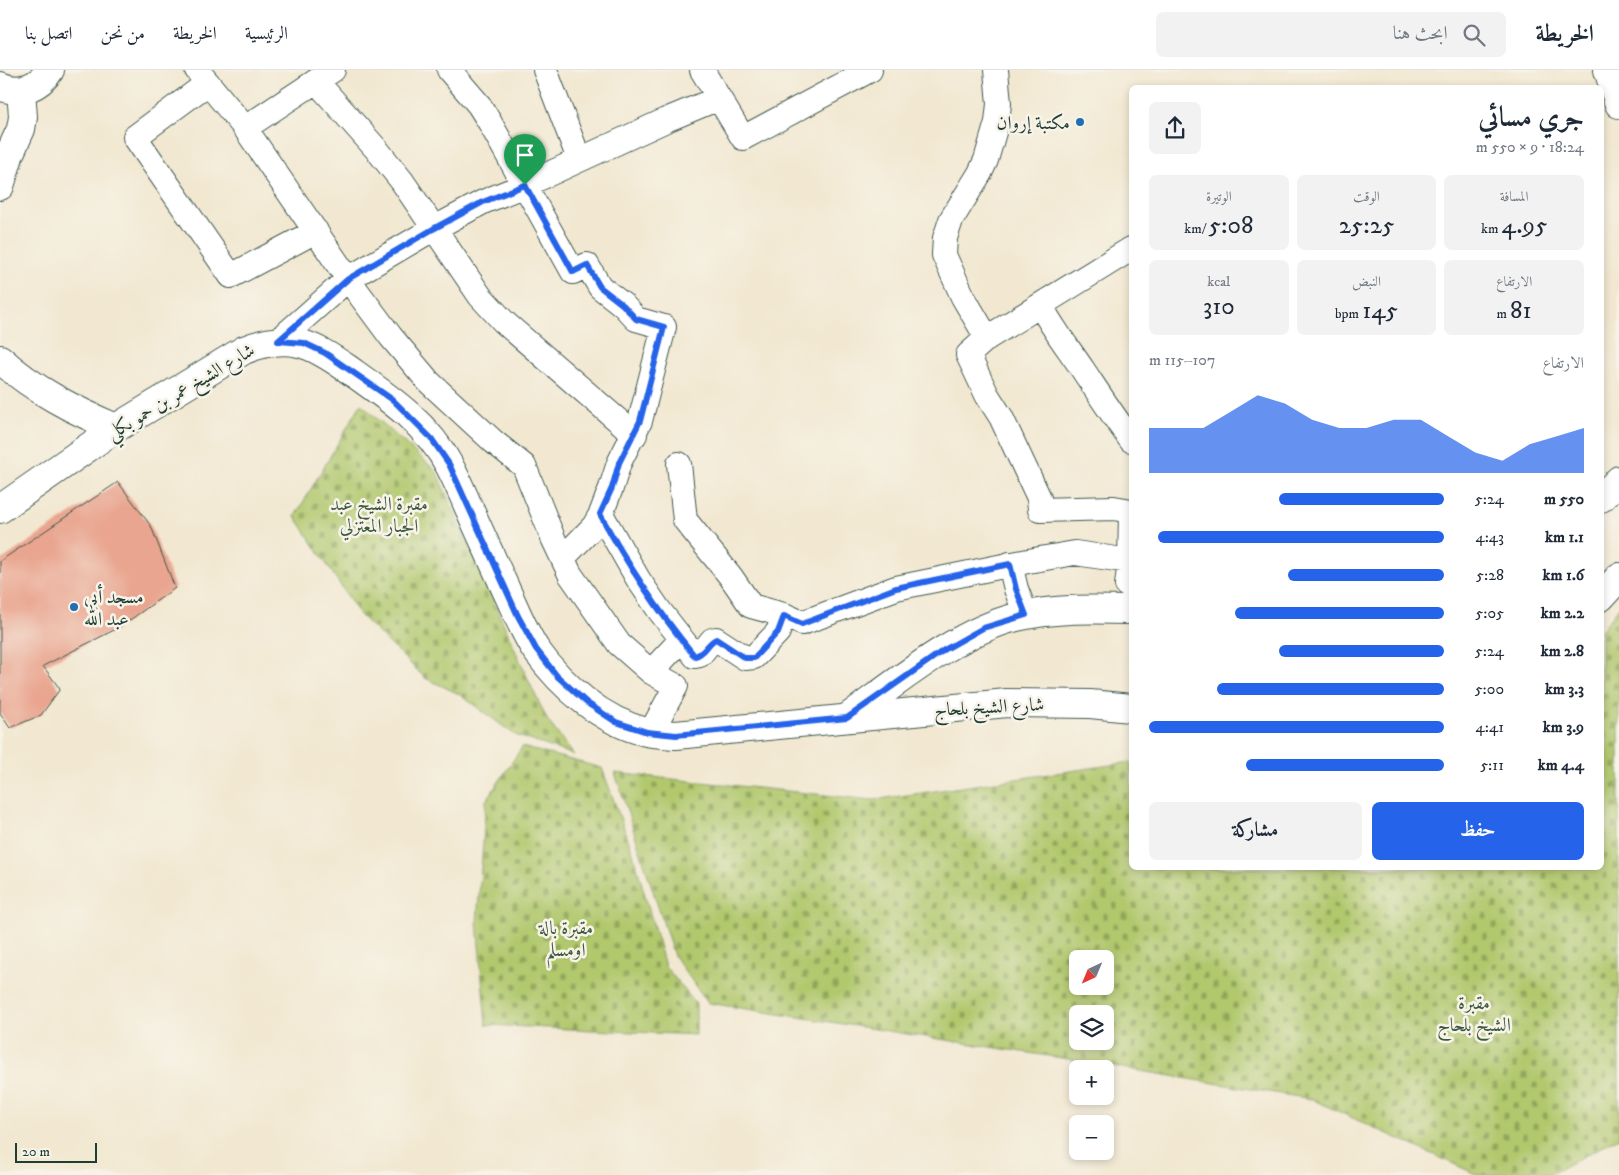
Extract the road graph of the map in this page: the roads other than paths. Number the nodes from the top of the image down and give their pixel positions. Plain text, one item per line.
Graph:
1 (50, 70) edge
2 (449, 70) edge
3 (545, 70) edge
4 (702, 70) edge
5 (870, 70) edge
6 (996, 70) edge
7 (1608, 70) edge
8 (329, 73) edge
9 (203, 77) edge
10 (10, 88) edge
11 (720, 98) junction
12 (1619, 104) edge
13 (246, 128) junction
14 (5, 146) edge
15 (579, 159) junction
16 (525, 185) junction
17 (0, 186) edge
18 (433, 229) junction
19 (316, 231) junction
20 (1128, 258) edge
21 (348, 279) junction
22 (1040, 306) junction
23 (987, 338) junction
24 (278, 341) junction
25 (0, 359) edge
26 (116, 428) junction
27 (634, 435) junction
28 (1129, 437) edge
29 (679, 464) dead end
30 (1619, 480) edge
31 (1604, 495) edge
32 (0, 509) edge
33 (1129, 512) edge
34 (600, 514) junction
35 (563, 558) junction
36 (1129, 561) edge
37 (1010, 564) junction
38 (1129, 569) edge
39 (1619, 577) edge
40 (1129, 586) edge
41 (1604, 594) edge
42 (1129, 610) edge
43 (1026, 615) junction
44 (784, 616) junction
45 (681, 640) junction
46 (651, 672) junction
47 (1129, 708) edge
48 (847, 718) junction
49 (651, 732) junction

1 - 10 main road
2 - 16 street
3 - 15 street
4 - 11 street
5 - 11 street
6 - 23 street
7 - 12 main road
8 - 13 street
8 - 18 street
9 - 13 street
9 - 19 street
10 - 14 main road
11 - 15 street
13 - 19 street
14 - 17 main road
15 - 16 street
16 - 18 street
16 - 27 street
18 - 21 street
18 - 27 street
19 - 21 street
20 - 22 street
21 - 24 street
21 - 35 street
22 - 23 street
22 - 28 street
23 - 33 street
24 - 26 main road, شارع الشيخ عمر بن حمو بكلي
24 - 49 main road, شارع الشيخ عمر بن حمو بكلي
25 - 26 main road
26 - 32 main road, شارع الشيخ عمر بن حمو بكلي
27 - 34 street
29 - 44 street
30 - 31 main road
34 - 35 street
34 - 45 street
35 - 46 street
36 - 37 street
37 - 43 street
37 - 44 street
38 - 40 street
39 - 41 main road
42 - 43 main road
43 - 48 main road
44 - 45 street
45 - 46 street
46 - 49 street
47 - 48 main road, شارع الشيخ بلحاج
48 - 49 main road, شارع الشيخ عمر بن حمو بكلي

